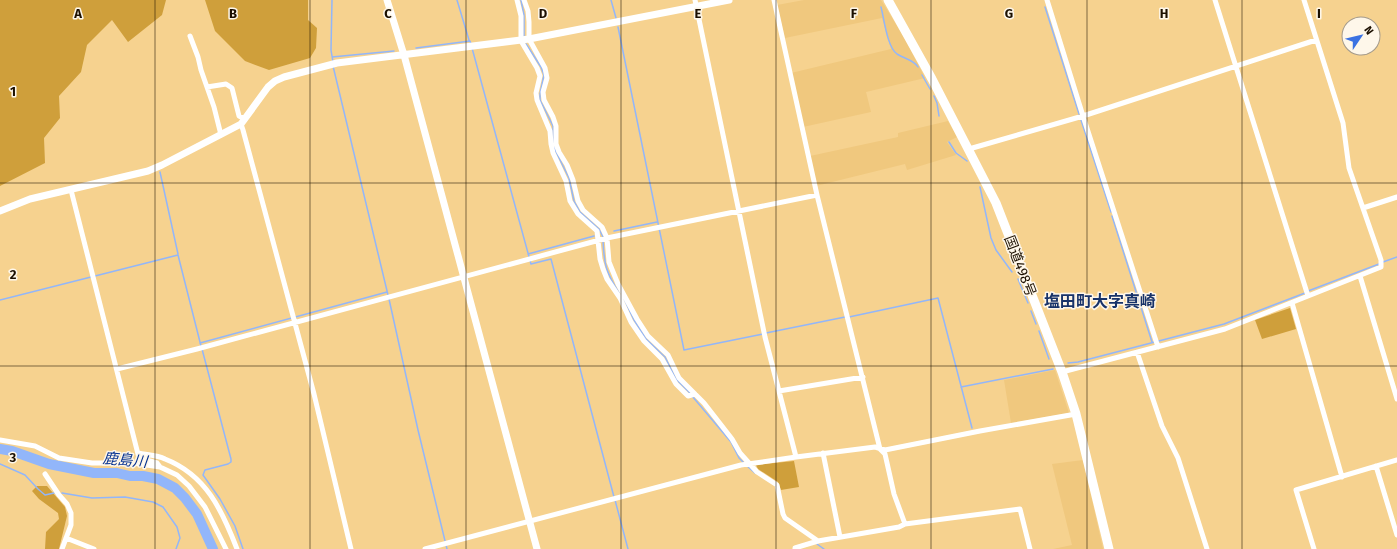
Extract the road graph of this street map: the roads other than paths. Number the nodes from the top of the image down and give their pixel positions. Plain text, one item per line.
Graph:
1 (387, 0) edge
2 (517, 0) edge
3 (524, 0) edge
4 (729, 0) edge
5 (774, 0) edge
6 (888, 0) edge
7 (1047, 0) edge
8 (1215, 0) edge
9 (1304, 0) edge
10 (696, 3) edge
11 (190, 36) dead end
12 (529, 39) junction
13 (521, 40) junction
14 (1316, 40) junction
15 (404, 55) junction
16 (1236, 66) junction
17 (207, 87) junction
18 (1083, 116) junction
19 (243, 122) junction
20 (221, 135) junction
21 (969, 148) junction
22 (71, 190) junction
23 (817, 196) junction
24 (1397, 197) edge
25 (1363, 208) junction
26 (0, 211) edge
27 (740, 211) junction
28 (607, 238) junction
29 (599, 240) junction
30 (1360, 276) junction
31 (464, 277) junction
32 (1308, 296) junction
33 (1292, 303) junction
34 (294, 319) junction
35 (1158, 346) junction
36 (1137, 352) junction
37 (117, 369) junction
38 (1062, 372) junction
39 (863, 377) junction
40 (779, 390) junction
41 (695, 394) junction
42 (1397, 399) edge
43 (1076, 414) junction
44 (0, 440) edge
45 (880, 449) junction
46 (138, 453) junction
47 (824, 453) junction
48 (796, 457) junction
49 (1397, 460) edge
50 (750, 464) junction
51 (1376, 466) junction
52 (160, 467) junction
53 (46, 474) dead end
54 (1342, 477) junction
55 (530, 522) junction
56 (905, 524) junction
57 (1397, 536) edge
58 (840, 537) junction
59 (66, 538) junction
60 (816, 542) junction
61 (62, 549) edge
62 (94, 549) edge
63 (226, 549) edge
64 (237, 549) edge
65 (351, 549) edge
66 (425, 549) edge
67 (537, 549) edge
68 (795, 549) edge
69 (1030, 549) edge
70 (1109, 549) edge
71 (1207, 549) edge
72 (1314, 549) edge

1 - 15 street
2 - 13 street
3 - 12 street
4 - 10 street
5 - 23 street
6 - 21 highway, 国道498号
7 - 18 street
8 - 16 street
9 - 14 street
10 - 12 street
10 - 27 street
11 - 17 street
12 - 13 street
12 - 28 street
13 - 15 street
13 - 29 street
14 - 16 street
14 - 25 street
15 - 19 street
15 - 31 street
16 - 18 street
16 - 32 street
17 - 19 street
17 - 20 street
18 - 21 street
18 - 35 street
19 - 20 street
19 - 34 street
20 - 22 street
21 - 38 highway, 国道498号
22 - 26 street
22 - 37 street
23 - 27 street
23 - 39 street
24 - 25 street
25 - 30 street
27 - 28 street
27 - 40 street
28 - 29 street
28 - 41 street
29 - 31 street
29 - 41 street
30 - 32 street
30 - 42 street
31 - 34 street
31 - 55 street
32 - 33 street
33 - 35 street
33 - 54 street
34 - 37 street
34 - 65 street
35 - 36 street
36 - 38 street
36 - 71 street
37 - 46 street
38 - 43 highway, 国道498号
39 - 40 street
39 - 45 street
40 - 48 street
41 - 50 street
43 - 45 street
43 - 70 highway, 国道498号
44 - 52 street
45 - 47 street
45 - 56 street
46 - 52 street
46 - 64 street
47 - 48 street
47 - 58 street
48 - 50 street
49 - 51 street
50 - 55 street
50 - 60 street
51 - 54 street
51 - 57 street
52 - 63 street
53 - 59 street
54 - 72 street
55 - 66 street
55 - 67 street
56 - 58 street
56 - 69 street
58 - 60 street
59 - 61 street
59 - 62 street
60 - 68 street

